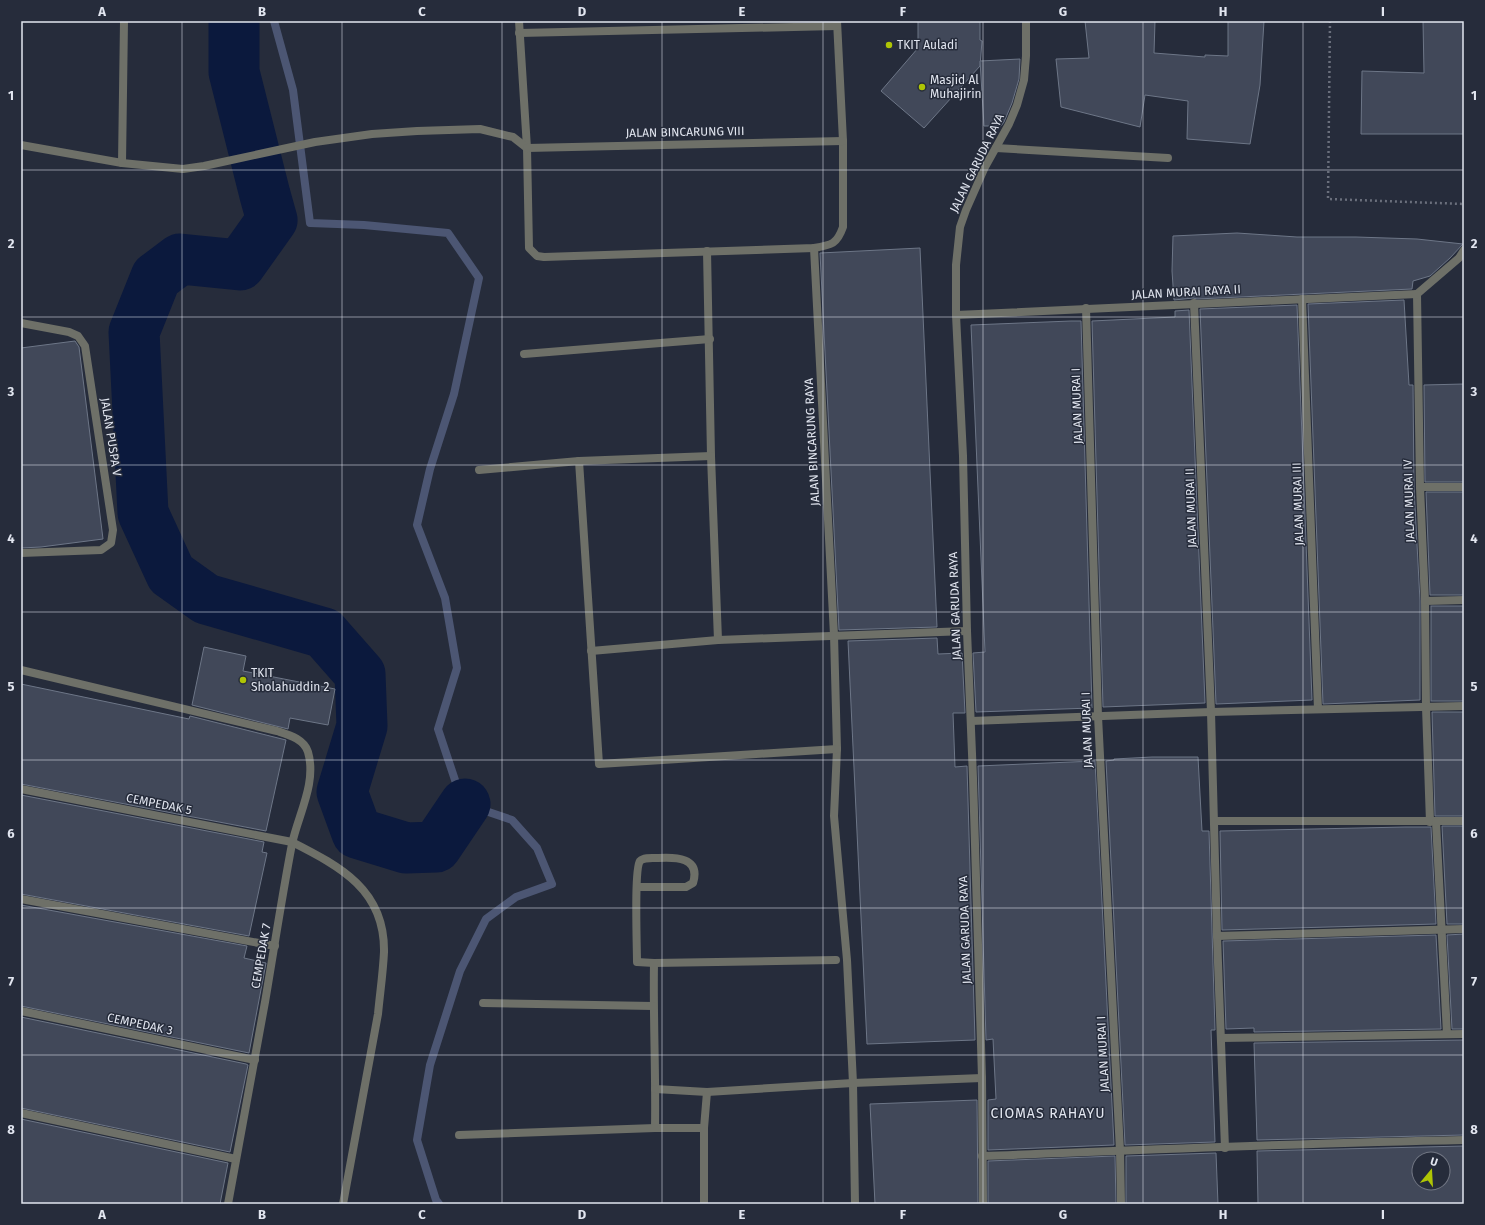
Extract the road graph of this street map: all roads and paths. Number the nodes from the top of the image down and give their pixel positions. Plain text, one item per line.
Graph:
1 (124, 21) edge
2 (519, 21) edge
3 (1026, 21) edge
4 (1330, 21) edge
5 (837, 24) edge
6 (519, 33) junction
7 (843, 141) junction
8 (21, 145) edge
9 (527, 148) junction
10 (996, 148) junction
11 (1168, 158) dead end
12 (122, 164) junction
13 (1464, 204) edge
14 (814, 248) junction
15 (1464, 250) edge
16 (707, 251) junction
17 (1417, 294) junction
18 (1302, 299) junction
19 (1194, 303) junction
20 (1086, 308) junction
21 (956, 315) junction
22 (21, 323) edge
23 (710, 339) junction
24 (524, 354) dead end
25 (711, 456) junction
26 (579, 461) junction
27 (479, 470) dead end
28 (1420, 487) junction
29 (1464, 487) edge
30 (21, 553) edge
31 (1464, 600) edge
32 (1425, 601) junction
33 (967, 631) junction
34 (834, 635) junction
35 (718, 640) junction
36 (591, 651) junction
37 (21, 670) edge
38 (1464, 706) edge
39 (1426, 707) junction
40 (1318, 709) junction
41 (1211, 712) junction
42 (1098, 716) junction
43 (971, 721) junction
44 (837, 748) junction
45 (21, 789) edge
46 (1214, 821) junction
47 (1464, 821) edge
48 (1433, 822) junction
49 (292, 842) junction
50 (637, 887) junction
51 (21, 899) edge
52 (1442, 929) junction
53 (1464, 929) edge
54 (1217, 936) junction
55 (275, 946) junction
56 (836, 960) dead end
57 (654, 963) junction
58 (483, 1003) dead end
59 (653, 1006) junction
60 (21, 1011) edge
61 (1447, 1034) junction
62 (1464, 1034) edge
63 (1220, 1038) junction
64 (255, 1060) junction
65 (982, 1078) junction
66 (853, 1083) junction
67 (655, 1089) junction
68 (707, 1092) junction
69 (21, 1113) edge
70 (655, 1128) junction
71 (704, 1128) junction
72 (459, 1135) dead end
73 (1464, 1140) edge
74 (1225, 1148) junction
75 (1120, 1150) junction
76 (982, 1156) junction
77 (236, 1159) junction
78 (228, 1204) edge
79 (343, 1204) edge
80 (704, 1204) edge
81 (856, 1204) edge
82 (983, 1204) edge
83 (1121, 1204) edge

1 - 12 street
2 - 6 street
3 - 10 street, JALAN GARUDA RAYA
4 - 13 path
5 - 6 street
5 - 7 street
6 - 9 street
7 - 9 street, JALAN BINCARUNG VIII
7 - 14 street
8 - 12 street
9 - 12 street
9 - 16 street
10 - 11 street
10 - 21 street, JALAN GARUDA RAYA
14 - 16 street
14 - 34 street, JALAN BINCARUNG RAYA
15 - 17 street
16 - 23 street
17 - 18 street, JALAN MURAI RAYA II
17 - 28 street, JALAN MURAI IV
18 - 19 street, JALAN MURAI RAYA II
18 - 40 street, JALAN MURAI III
19 - 20 street, JALAN MURAI RAYA II
19 - 41 street, JALAN MURAI II
20 - 21 street, JALAN MURAI RAYA II
20 - 42 street, JALAN MURAI I
21 - 33 street, JALAN GARUDA RAYA
22 - 30 street, JALAN PUSPA V
23 - 24 street
23 - 25 street
25 - 26 street
25 - 35 street
26 - 27 street
26 - 36 street
28 - 29 street
28 - 32 street, JALAN MURAI IV
31 - 32 street
32 - 39 street, JALAN MURAI IV
33 - 34 street
33 - 43 street, JALAN GARUDA RAYA
34 - 35 street
34 - 44 street, JALAN BINCARUNG RAYA
35 - 36 street
36 - 44 street
37 - 49 street, CEMPEDAK 7
38 - 39 street
39 - 40 street
39 - 48 street, JALAN MURAI IV
40 - 41 street
41 - 42 street
41 - 46 street, JALAN MURAI II
42 - 43 street
42 - 75 street, JALAN MURAI I
43 - 65 street, JALAN GARUDA RAYA
44 - 66 street, JALAN BINCARUNG RAYA
45 - 49 street, CEMPEDAK 5
46 - 48 street
46 - 54 street, JALAN MURAI II
47 - 48 street
48 - 52 street, JALAN MURAI IV
49 - 55 street, CEMPEDAK 7
49 - 79 street, CEMPEDAK 5
50 - 50 street
50 - 57 street
51 - 55 street
52 - 53 street
52 - 54 street
52 - 61 street, JALAN MURAI IV
54 - 63 street, JALAN MURAI II
55 - 64 street, CEMPEDAK 7
56 - 57 street
57 - 59 street
58 - 59 street
59 - 67 street
60 - 64 street, CEMPEDAK 3
61 - 62 street
61 - 63 street
63 - 74 street, JALAN MURAI II
64 - 77 street, CEMPEDAK 7
65 - 66 street
65 - 76 street, JALAN GARUDA RAYA
66 - 68 street
66 - 81 street, JALAN BINCARUNG RAYA
67 - 68 street
67 - 70 street
68 - 71 street
69 - 77 street
70 - 71 street
70 - 72 street
71 - 80 street
73 - 74 street
74 - 75 street
75 - 76 street
75 - 83 street, JALAN MURAI I
76 - 82 street, JALAN GARUDA RAYA
77 - 78 street, CEMPEDAK 7

